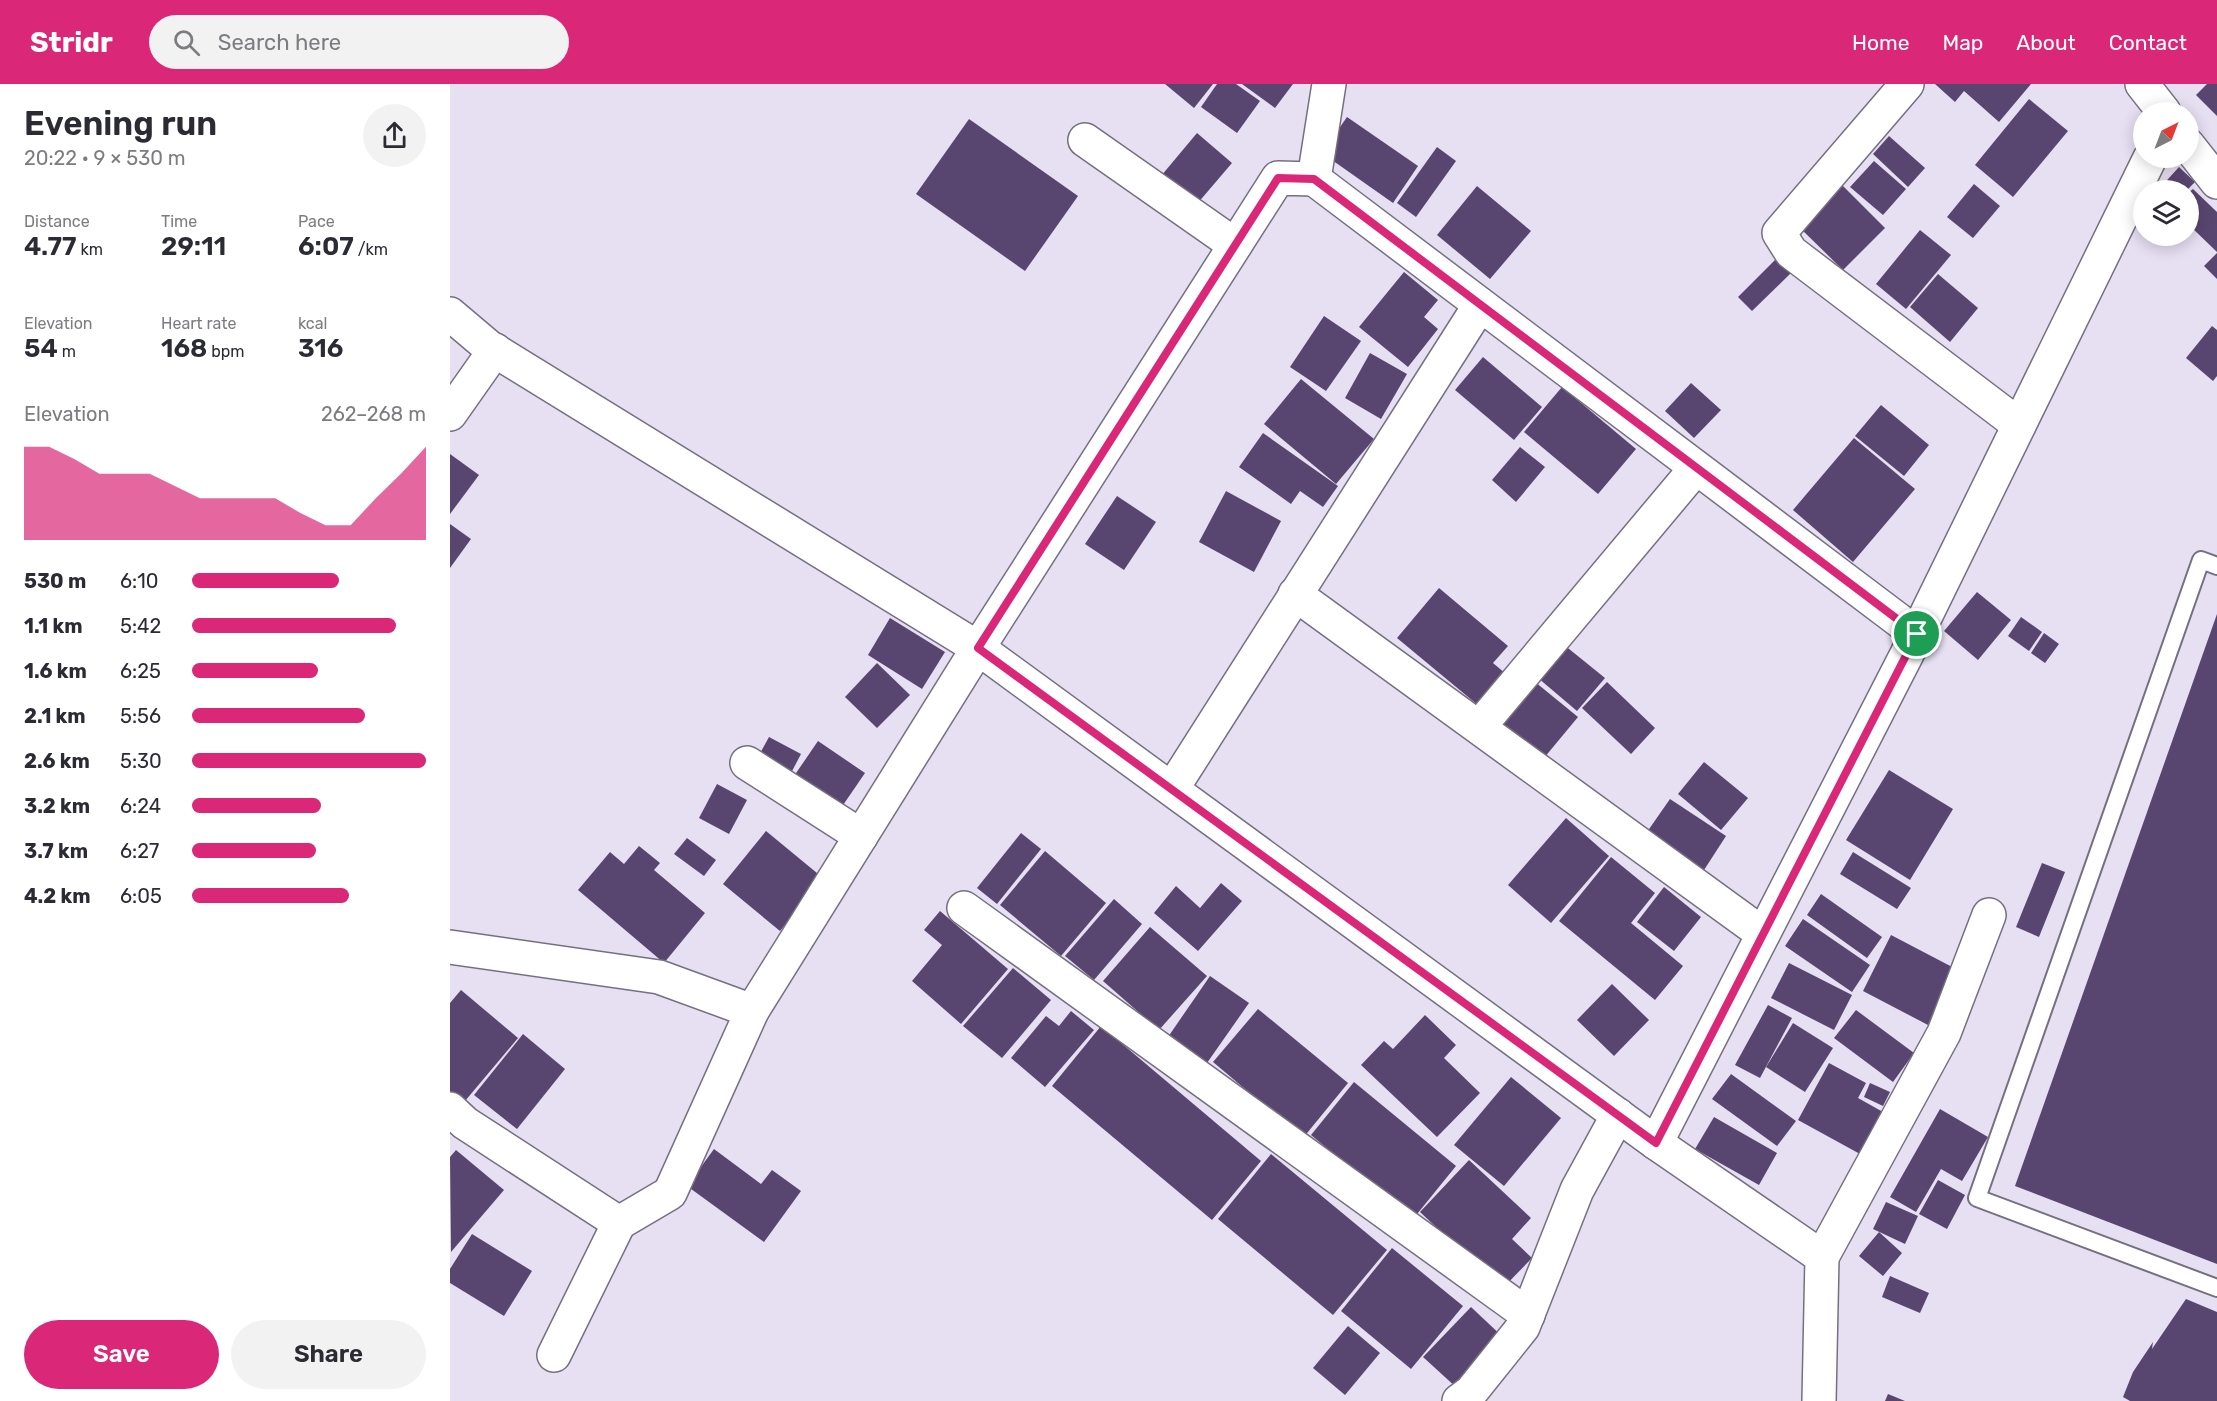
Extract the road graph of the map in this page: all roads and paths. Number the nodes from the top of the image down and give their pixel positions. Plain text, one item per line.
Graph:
1 (1329, 84) edge
2 (1907, 84) edge
3 (2142, 84) edge
4 (2156, 102) edge
5 (1085, 140) dead end
6 (2199, 159) edge
7 (2145, 168) edge
8 (1314, 179) junction
9 (2217, 182) edge
10 (1235, 245) junction
11 (1479, 305) junction
12 (450, 315) edge
13 (495, 350) junction
14 (450, 414) edge
15 (2019, 425) junction
16 (1696, 468) junction
17 (2217, 566) edge
18 (1296, 594) junction
19 (1917, 634) junction
20 (978, 648) junction
21 (1479, 727) junction
22 (747, 763) dead end
23 (1172, 789) junction
24 (861, 836) junction
25 (964, 908) dead end
26 (1989, 915) dead end
27 (1763, 934) junction
28 (450, 947) edge
29 (752, 1011) junction
30 (450, 1109) edge
31 (1618, 1115) junction
32 (1656, 1143) junction
33 (619, 1223) junction
34 (1822, 1257) junction
35 (2217, 1288) edge
36 (1528, 1315) junction
37 (554, 1355) dead end
38 (1460, 1401) edge
39 (1819, 1401) edge

1 - 8 street
2 - 15 street
3 - 4 street
5 - 10 street
6 - 9 street
7 - 15 street
8 - 10 street
8 - 11 street
10 - 20 street
11 - 16 street
11 - 18 street
12 - 13 street
13 - 14 street
13 - 20 street
15 - 19 street
16 - 19 street
16 - 21 street
17 - 35 lane
18 - 21 street
18 - 23 street
19 - 27 street
20 - 23 street
20 - 24 street
21 - 27 street
22 - 24 street
23 - 31 street
24 - 29 street
25 - 36 street
26 - 34 street
27 - 32 street
28 - 29 street
29 - 33 street
30 - 33 street
31 - 32 street
31 - 36 street
32 - 34 street
33 - 37 street
34 - 39 street
36 - 38 street

